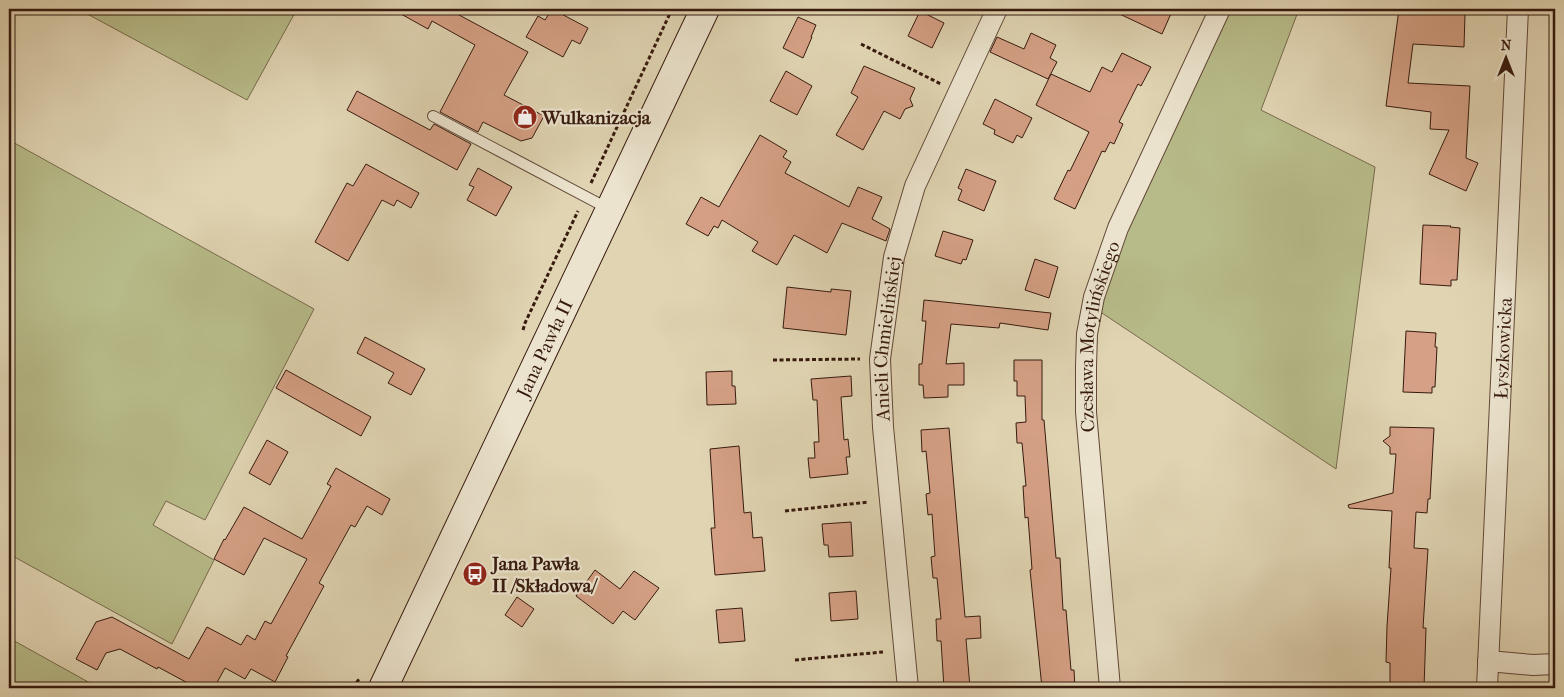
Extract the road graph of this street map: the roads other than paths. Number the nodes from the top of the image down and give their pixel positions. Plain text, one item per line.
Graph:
1 (705, 9) edge
2 (996, 9) edge
3 (1220, 9) edge
4 (1518, 9) edge
5 (433, 116) dead end
6 (610, 210) junction
7 (1488, 662) junction
8 (1555, 664) edge
9 (383, 688) edge
10 (908, 688) edge
11 (1110, 688) edge
12 (1487, 688) edge

1 - 6 street, Jana Pawła II
2 - 10 street, Anieli Chmielińskiej
3 - 11 street, Czesława Motylińskiego
4 - 7 street, Łyszkowicka
5 - 6 lane
6 - 9 street, Jana Pawła II
7 - 8 street
7 - 12 street, Łyszkowicka

